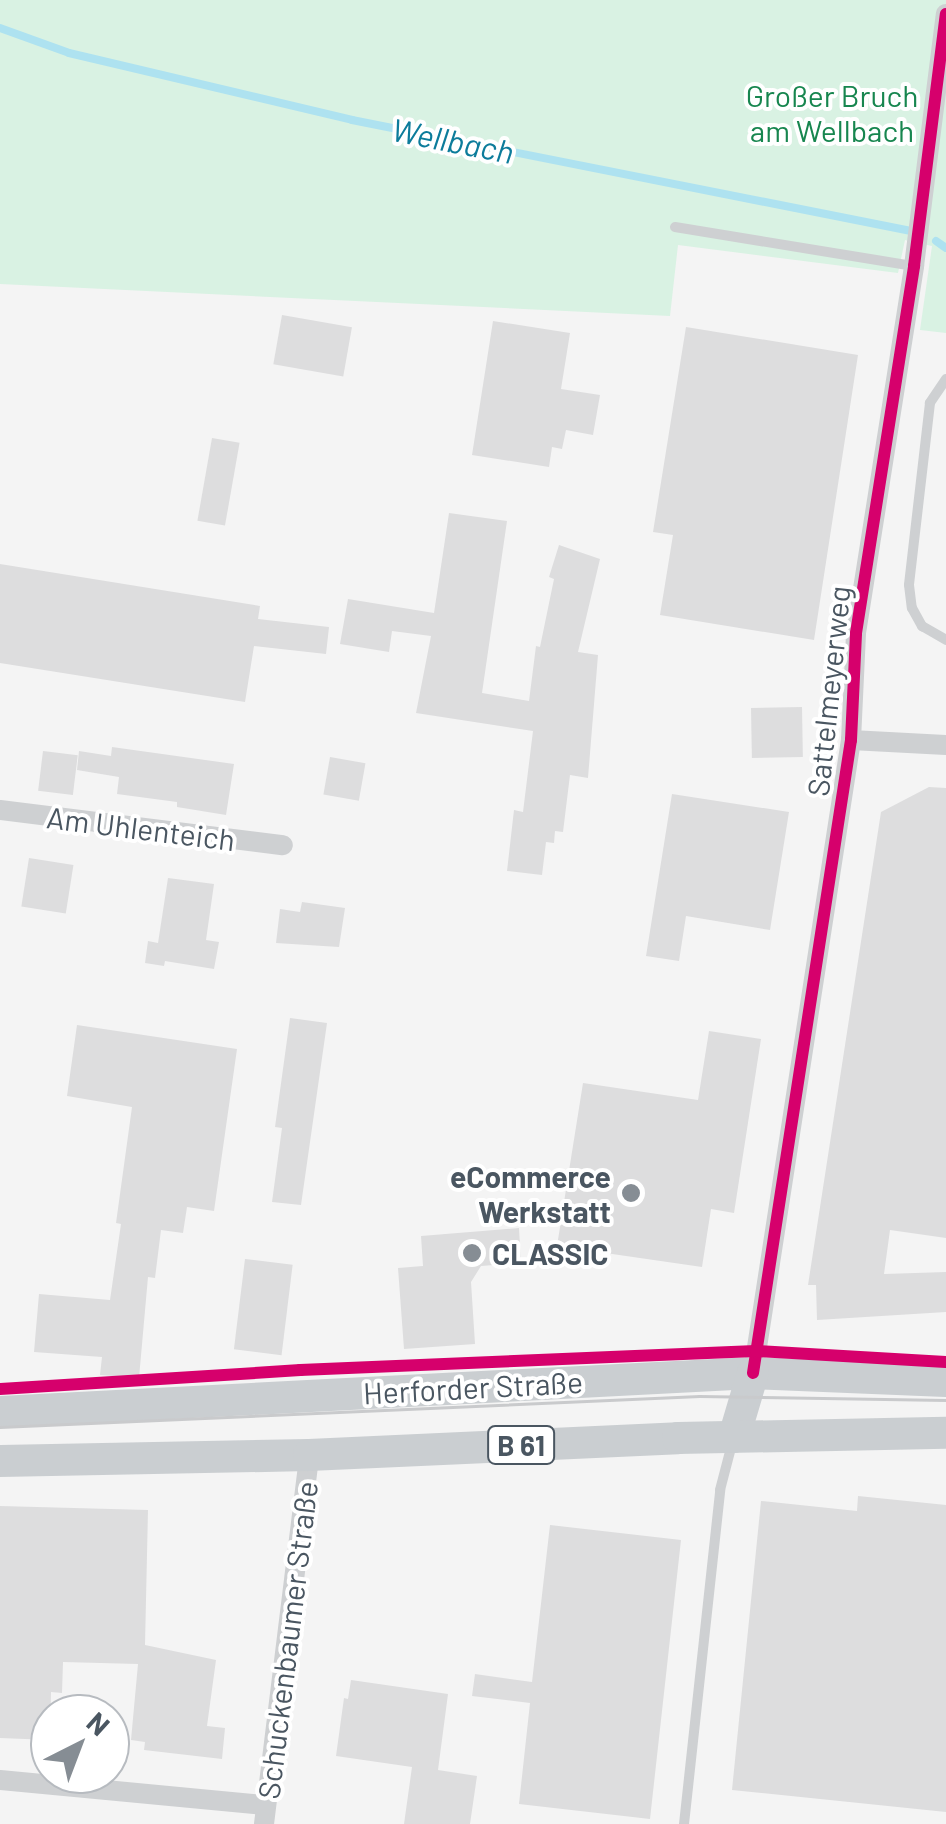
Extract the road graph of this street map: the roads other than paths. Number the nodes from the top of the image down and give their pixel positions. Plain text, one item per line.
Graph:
1 (946, 14) edge
2 (675, 227) dead end
3 (914, 266) junction
4 (946, 379) edge
5 (946, 640) edge
6 (851, 740) junction
7 (946, 745) edge
8 (0, 810) edge
9 (282, 845) dead end
10 (753, 1373) junction
11 (946, 1381) edge
12 (0, 1412) edge
13 (946, 1433) edge
14 (734, 1437) junction
15 (309, 1455) junction
16 (0, 1460) edge
17 (0, 1780) edge
18 (265, 1815) edge
19 (684, 1824) edge

1 - 3 street, Sattelmeyerweg
2 - 3 lane
3 - 6 street, Sattelmeyerweg
4 - 5 lane
6 - 7 street
6 - 10 street, Sattelmeyerweg
8 - 9 street, Am Uhlenteich
10 - 11 main road, Herforder Straße / B 61
10 - 12 main road, Herforder Straße / B 61
10 - 14 main road
13 - 14 main road, Herforder Straße / B 61
14 - 15 main road, Herforder Straße / B 61
14 - 19 lane
15 - 16 main road, Herforder Straße / B 61
15 - 18 street, Schuckenbaumer Straße
17 - 18 street

